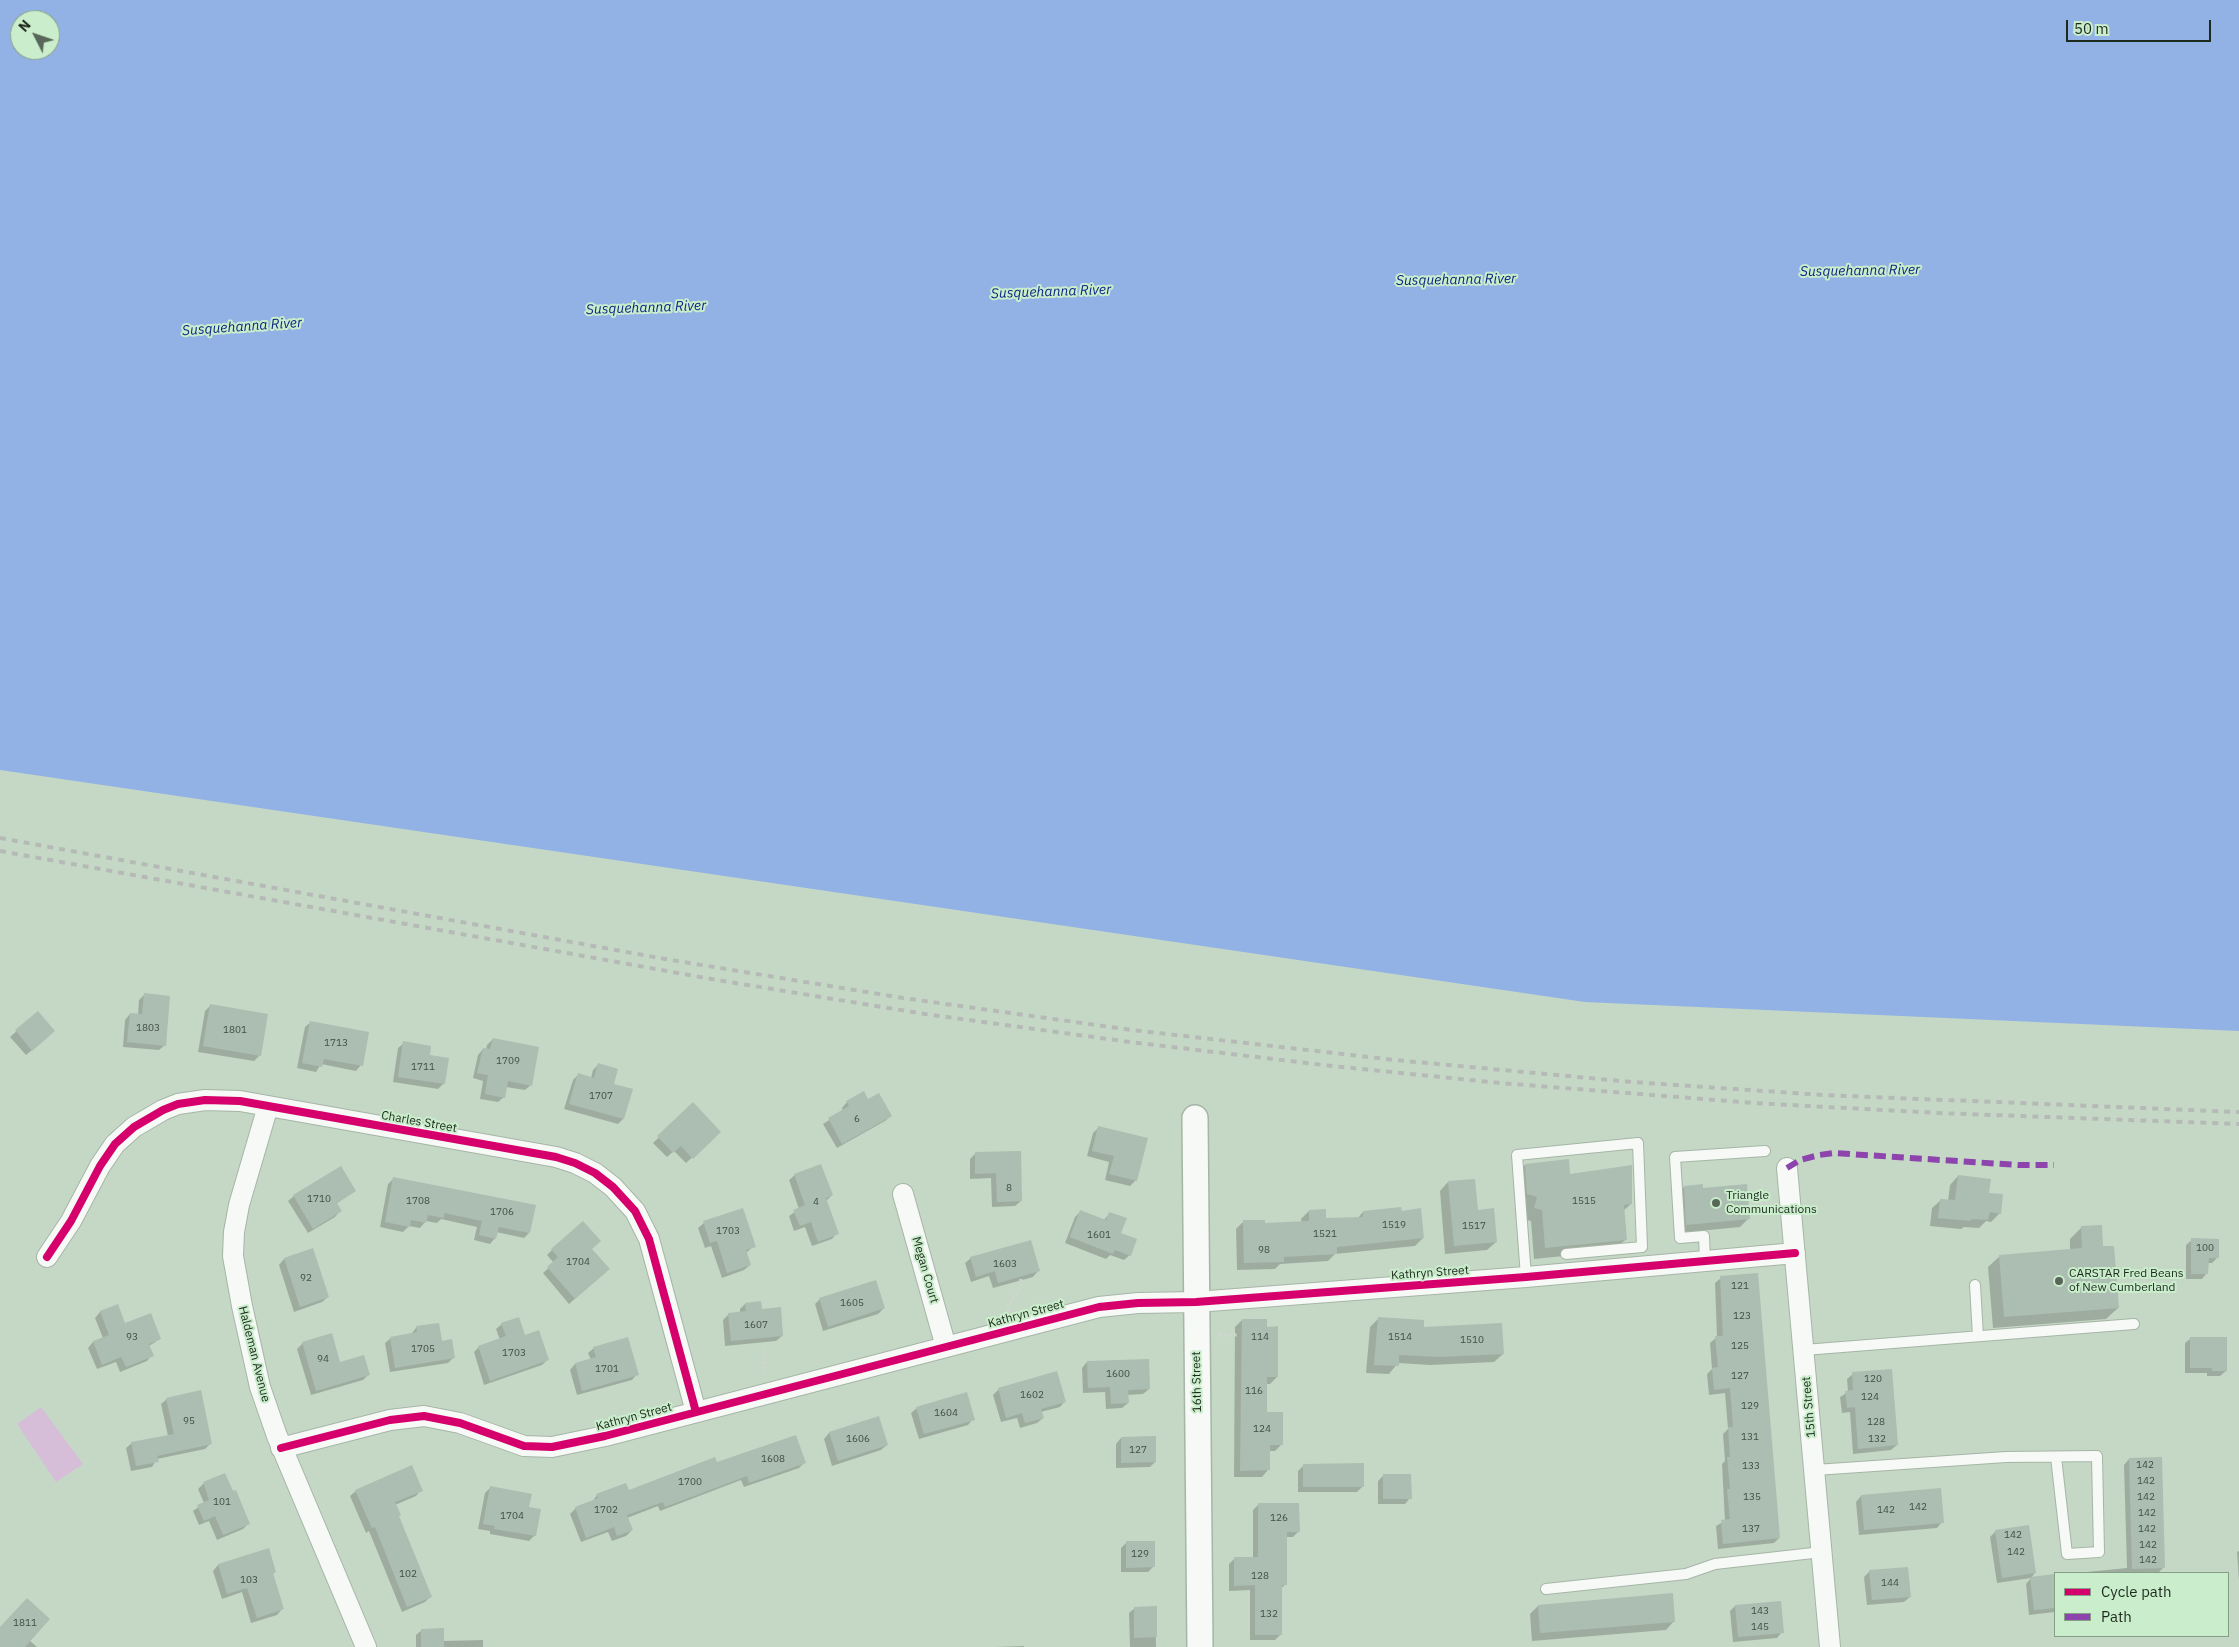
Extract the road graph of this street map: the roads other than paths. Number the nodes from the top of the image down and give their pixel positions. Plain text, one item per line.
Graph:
1 (268, 1106) junction
2 (1195, 1118) dead end
3 (1765, 1151) dead end
4 (1786, 1168) dead end
5 (902, 1194) dead end
6 (1795, 1253) junction
7 (1566, 1254) dead end
8 (47, 1257) dead end
9 (1705, 1262) junction
10 (1526, 1277) junction
11 (1975, 1285) dead end
12 (1196, 1302) junction
13 (2134, 1324) dead end
14 (1978, 1336) junction
15 (946, 1346) junction
16 (1804, 1350) junction
17 (696, 1412) junction
18 (281, 1448) junction
19 (2056, 1457) junction
20 (1815, 1470) junction
21 (1822, 1552) junction
22 (1546, 1589) dead end
23 (366, 1647) edge
24 (1200, 1647) edge
25 (1830, 1647) edge

1 - 8 street, Charles Street
1 - 17 street, Charles Street
1 - 18 street, Haldeman Avenue
2 - 12 street, 16th Street
3 - 9 lane
4 - 6 street, 15th Street
5 - 15 street, Megan Court
6 - 9 street, Kathryn Street
6 - 16 street, 15th Street
7 - 10 lane
9 - 10 street, Kathryn Street
10 - 12 street, Kathryn Street
11 - 14 lane
12 - 15 street, Kathryn Street
12 - 24 street, 16th Street
13 - 14 lane
14 - 16 lane
15 - 17 street, Kathryn Street
16 - 20 street, 15th Street
17 - 18 street, Kathryn Street
18 - 23 street, Haldeman Avenue
19 - 19 lane
19 - 20 lane
20 - 21 street, 15th Street
21 - 22 lane
21 - 25 street, 15th Street

